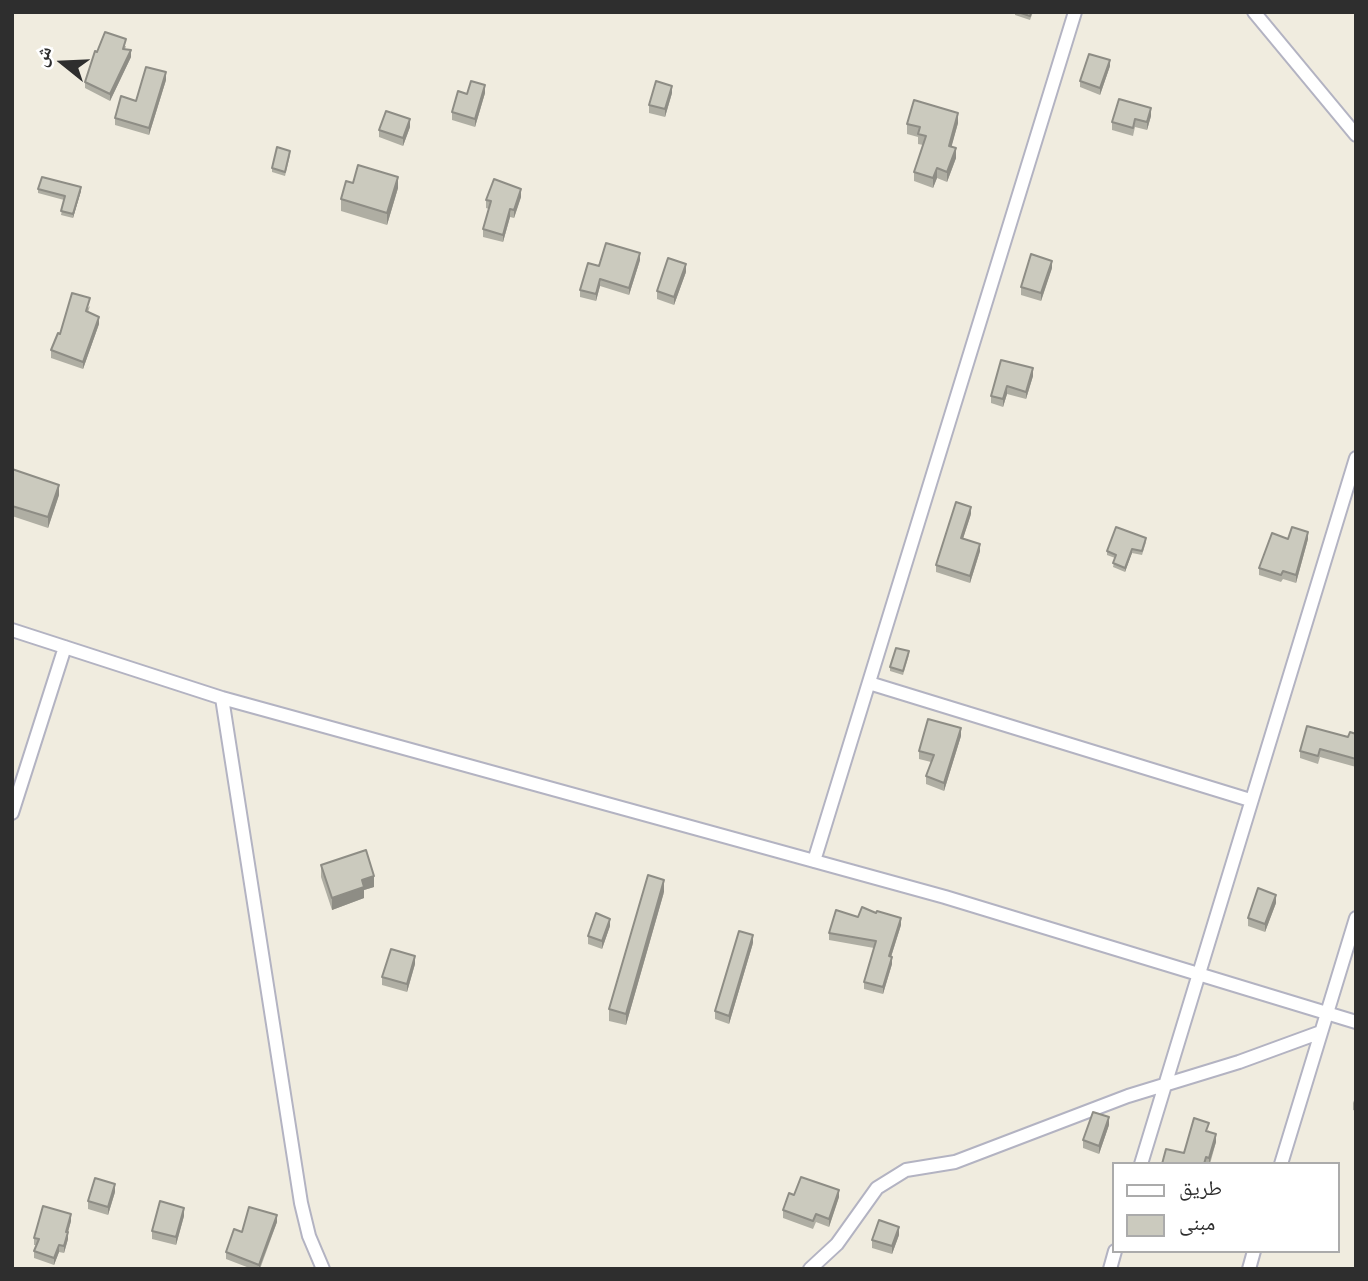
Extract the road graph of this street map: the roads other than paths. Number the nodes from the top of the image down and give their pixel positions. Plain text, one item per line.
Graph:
1 (1075, 12) edge
2 (1254, 12) edge
3 (1356, 135) edge
4 (1356, 458) edge
5 (12, 630) edge
6 (65, 647) junction
7 (869, 683) junction
8 (222, 698) junction
9 (1250, 800) junction
10 (12, 813) edge
11 (814, 861) junction
12 (1356, 918) edge
13 (1198, 974) junction
14 (1326, 1013) junction
15 (1356, 1022) edge
16 (1321, 1032) junction
17 (1164, 1084) junction
18 (1142, 1162) edge
19 (1282, 1162) edge
20 (323, 1269) edge
21 (810, 1269) edge

1 - 7 street
2 - 3 street
4 - 9 street
5 - 6 street
6 - 8 street
6 - 10 street
7 - 9 street
7 - 11 street
8 - 11 street
8 - 20 street
9 - 13 street
11 - 13 street
12 - 14 street
13 - 14 street
13 - 17 street
14 - 15 street
14 - 16 street
16 - 17 street
16 - 19 street
17 - 18 street
17 - 21 street

